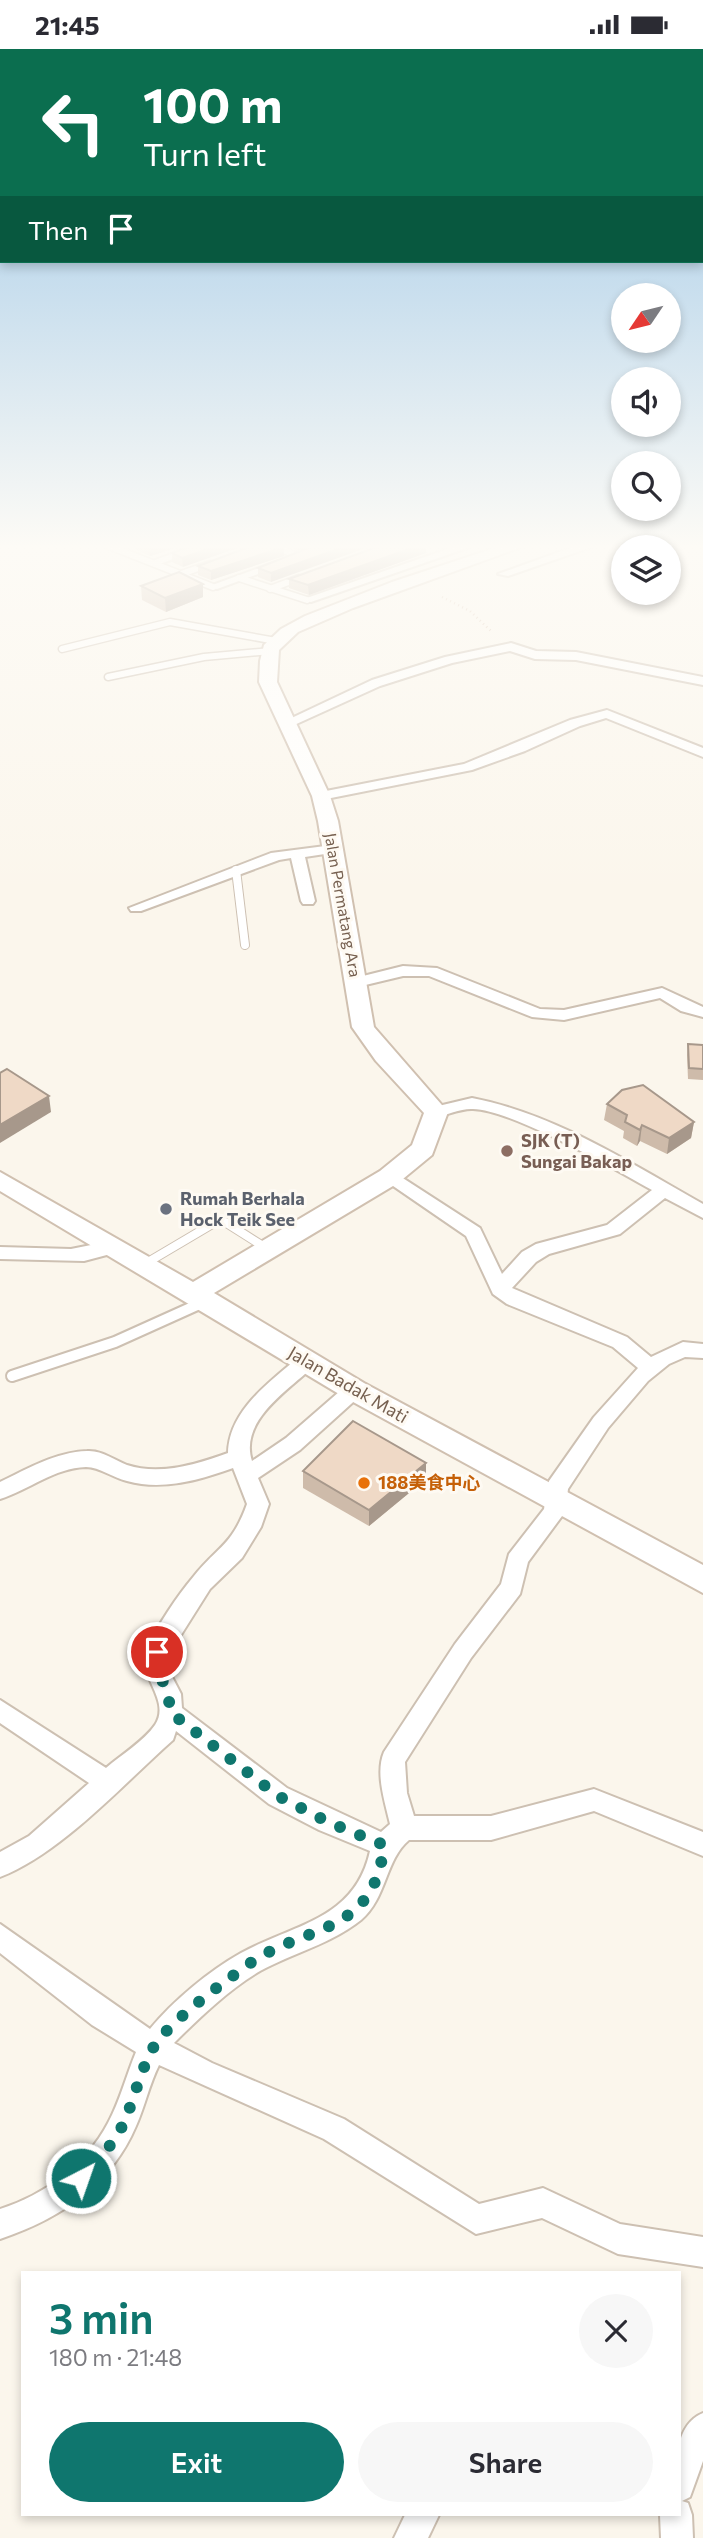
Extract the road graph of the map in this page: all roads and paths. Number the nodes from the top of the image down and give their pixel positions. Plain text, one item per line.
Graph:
1 (189, 660) edge
2 (268, 660) edge
3 (449, 660) edge
4 (597, 660) edge
5 (108, 677) dead end
6 (703, 681) edge
7 (287, 723) junction
8 (703, 753) edge
9 (321, 796) junction
10 (333, 849) junction
11 (297, 852) junction
12 (236, 870) junction
13 (308, 901) dead end
14 (136, 908) dead end
15 (245, 945) dead end
16 (357, 982) junction
17 (703, 1012) edge
18 (436, 1112) junction
19 (389, 1177) junction
20 (0, 1180) edge
21 (664, 1190) junction
22 (703, 1212) edge
23 (111, 1247) junction
24 (267, 1248) junction
25 (0, 1253) edge
26 (142, 1265) junction
27 (500, 1289) junction
28 (200, 1297) junction
29 (703, 1351) edge
30 (306, 1362) junction
31 (649, 1366) junction
32 (12, 1376) dead end
33 (354, 1390) junction
34 (242, 1466) junction
35 (0, 1492) edge
36 (555, 1500) junction
37 (703, 1580) edge
38 (0, 1710) edge
39 (171, 1713) junction
40 (109, 1783) junction
41 (394, 1836) junction
42 (703, 1844) edge
43 (0, 1865) edge
44 (0, 1937) edge
45 (153, 2048) junction
46 (0, 2224) edge
47 (703, 2252) edge
48 (703, 2429) edge
49 (681, 2480) edge
50 (422, 2516) edge
51 (676, 2516) edge
52 (410, 2538) edge
53 (677, 2538) edge

1 - 5 lane
2 - 7 main road, Jalan Permatang Ara
3 - 7 street
4 - 6 street
7 - 9 main road, Jalan Permatang Ara
8 - 9 street
9 - 10 main road, Jalan Permatang Ara
10 - 11 street
10 - 16 main road, Jalan Permatang Ara
11 - 12 street
11 - 13 street
12 - 14 street
12 - 15 lane
16 - 17 street
16 - 18 main road, Jalan Permatang Ara
18 - 19 main road
18 - 21 street
19 - 24 main road
19 - 27 street
20 - 23 main road, Jalan Badak Mati
21 - 22 street
21 - 27 street
23 - 25 street
23 - 26 main road, Jalan Badak Mati
24 - 26 lane
24 - 28 main road
26 - 28 main road, Jalan Badak Mati
27 - 31 street
28 - 30 main road, Jalan Badak Mati
28 - 32 lane
29 - 31 street
30 - 33 main road, Jalan Badak Mati
30 - 34 street
31 - 36 street
33 - 34 street
33 - 36 main road, Jalan Badak Mati
34 - 35 street
34 - 39 street
36 - 37 main road, Jalan Badak Mati
36 - 41 street
38 - 40 street
39 - 40 street
39 - 41 street
40 - 43 street
41 - 42 street
41 - 45 street
44 - 45 street
45 - 46 street
45 - 47 street
48 - 49 street
50 - 52 street
51 - 53 street

